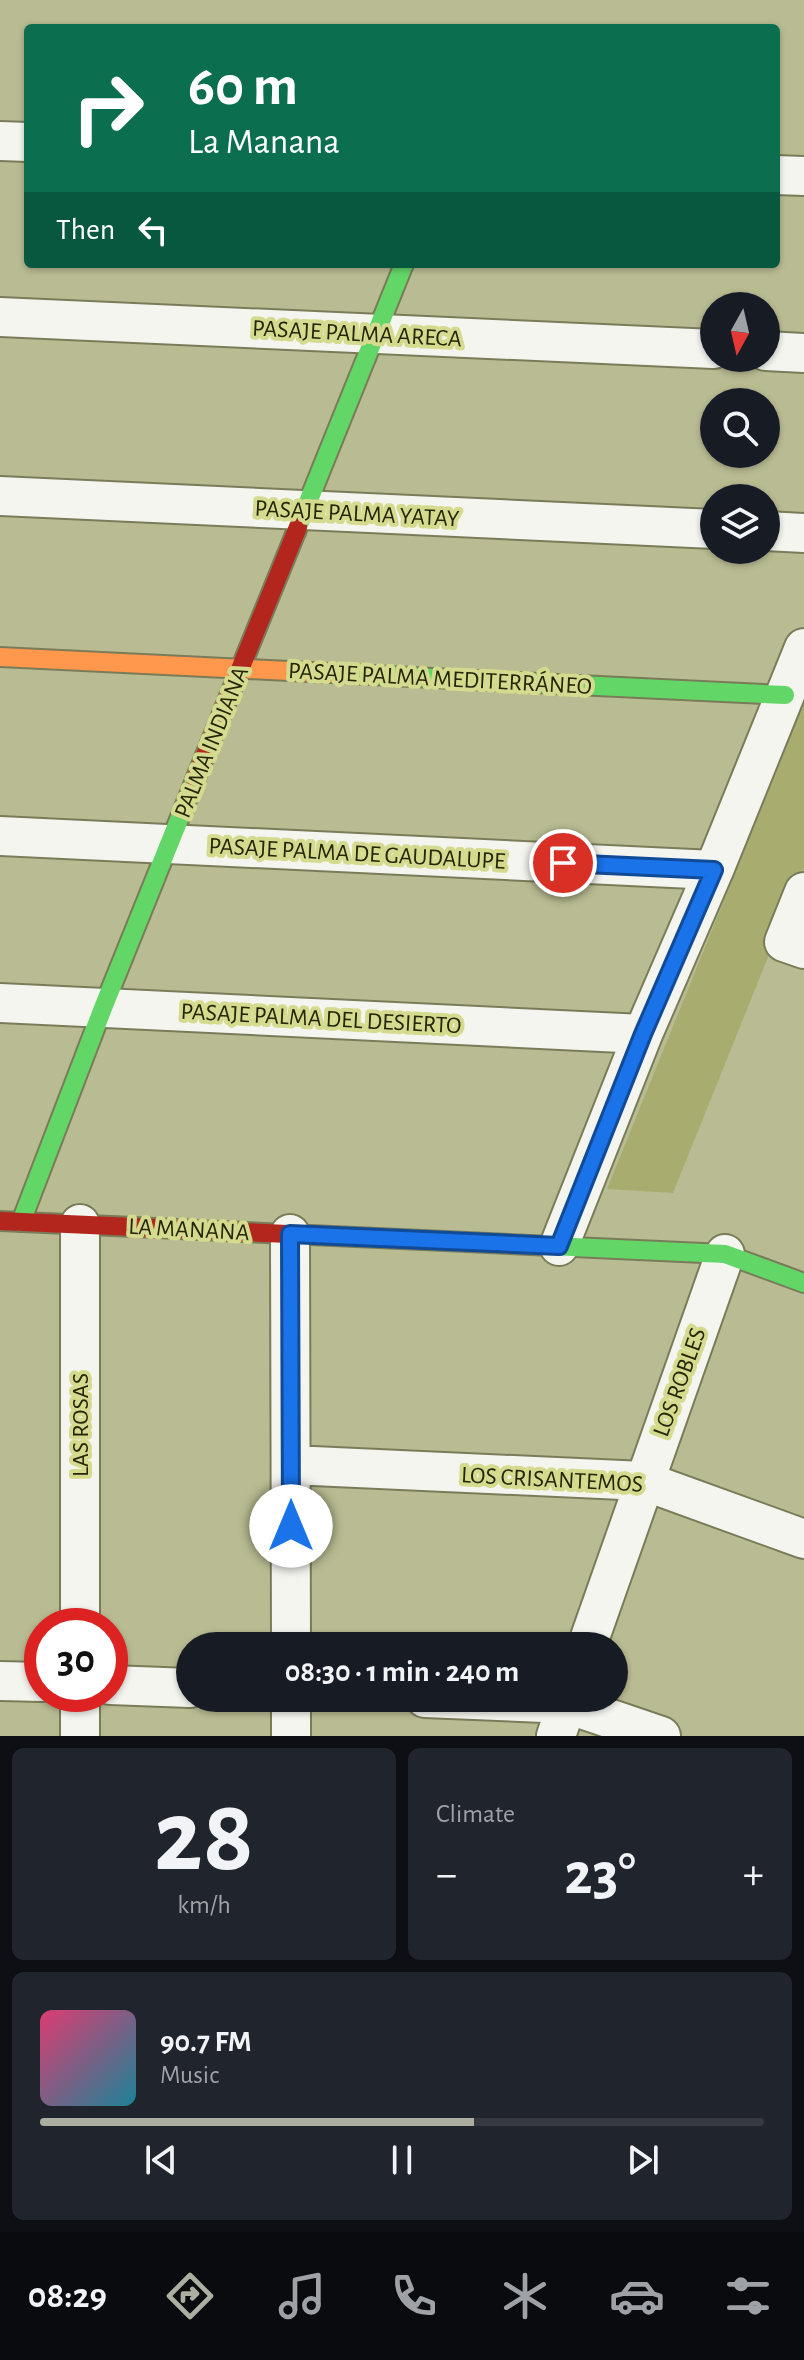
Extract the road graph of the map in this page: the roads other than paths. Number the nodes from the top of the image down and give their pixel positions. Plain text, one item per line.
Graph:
1 (0, 141) edge
2 (24, 142) edge
3 (780, 175) edge
4 (804, 176) edge
5 (402, 268) edge
6 (0, 317) edge
7 (375, 334) junction
8 (700, 348) edge
9 (780, 352) edge
10 (804, 353) edge
11 (0, 496) edge
12 (304, 510) junction
13 (700, 528) edge
14 (780, 532) edge
15 (804, 533) edge
16 (804, 648) edge
17 (0, 657) edge
18 (240, 669) junction
19 (785, 695) junction
20 (0, 836) edge
21 (170, 844) junction
22 (714, 870) junction
23 (804, 892) edge
24 (794, 946) edge
25 (0, 1003) edge
26 (103, 1008) junction
27 (643, 1034) junction
28 (0, 1221) edge
29 (21, 1222) junction
30 (80, 1224) junction
31 (290, 1234) junction
32 (559, 1246) junction
33 (725, 1254) junction
34 (804, 1283) edge
35 (291, 1465) junction
36 (644, 1481) junction
37 (804, 1539) edge
38 (80, 1608) edge
39 (291, 1632) edge
40 (592, 1632) edge
41 (0, 1681) edge
42 (24, 1682) edge
43 (128, 1686) edge
44 (176, 1687) edge
45 (80, 1712) edge
46 (291, 1712) edge
47 (564, 1713) edge
48 (80, 1736) edge
49 (291, 1736) edge
50 (661, 1736) edge

1 - 2 street
3 - 4 street
5 - 7 street, PALMA INDIANA
6 - 7 street, PASAJE PALMA ARECA
7 - 8 street, PASAJE PALMA ARECA
7 - 12 street, PALMA INDIANA
9 - 10 street
11 - 12 street, PASAJE PALMA YATAY
12 - 13 street, PASAJE PALMA YATAY
12 - 18 street, PALMA INDIANA
14 - 15 street
16 - 19 street
17 - 18 street, PASAJE PALMA MEDITERRÁNEO
18 - 19 street, PASAJE PALMA MEDITERRÁNEO
18 - 21 street, PALMA INDIANA
19 - 22 street
20 - 21 street, PASAJE PALMA DE GAUDALUPE
21 - 22 street, PASAJE PALMA DE GAUDALUPE
21 - 26 street, PALMA INDIANA
22 - 27 street
23 - 24 street
25 - 26 street, PASAJE PALMA DEL DESIERTO
26 - 27 street, PASAJE PALMA DEL DESIERTO
26 - 29 street, PALMA INDIANA
27 - 32 street
28 - 29 street, LA MANANA
29 - 30 street, LA MANANA
30 - 31 street, LA MANANA
30 - 38 street, LAS ROSAS
31 - 32 street, LA MANANA
31 - 35 street
32 - 33 street, LA MANANA
33 - 34 street, LA MANANA
33 - 36 street, LOS ROBLES
35 - 36 street, LOS CRISANTEMOS
35 - 39 street
36 - 37 street, LOS CRISANTEMOS
36 - 40 street, LOS ROBLES
41 - 42 street
43 - 44 street
45 - 48 street
46 - 49 street
47 - 50 street

